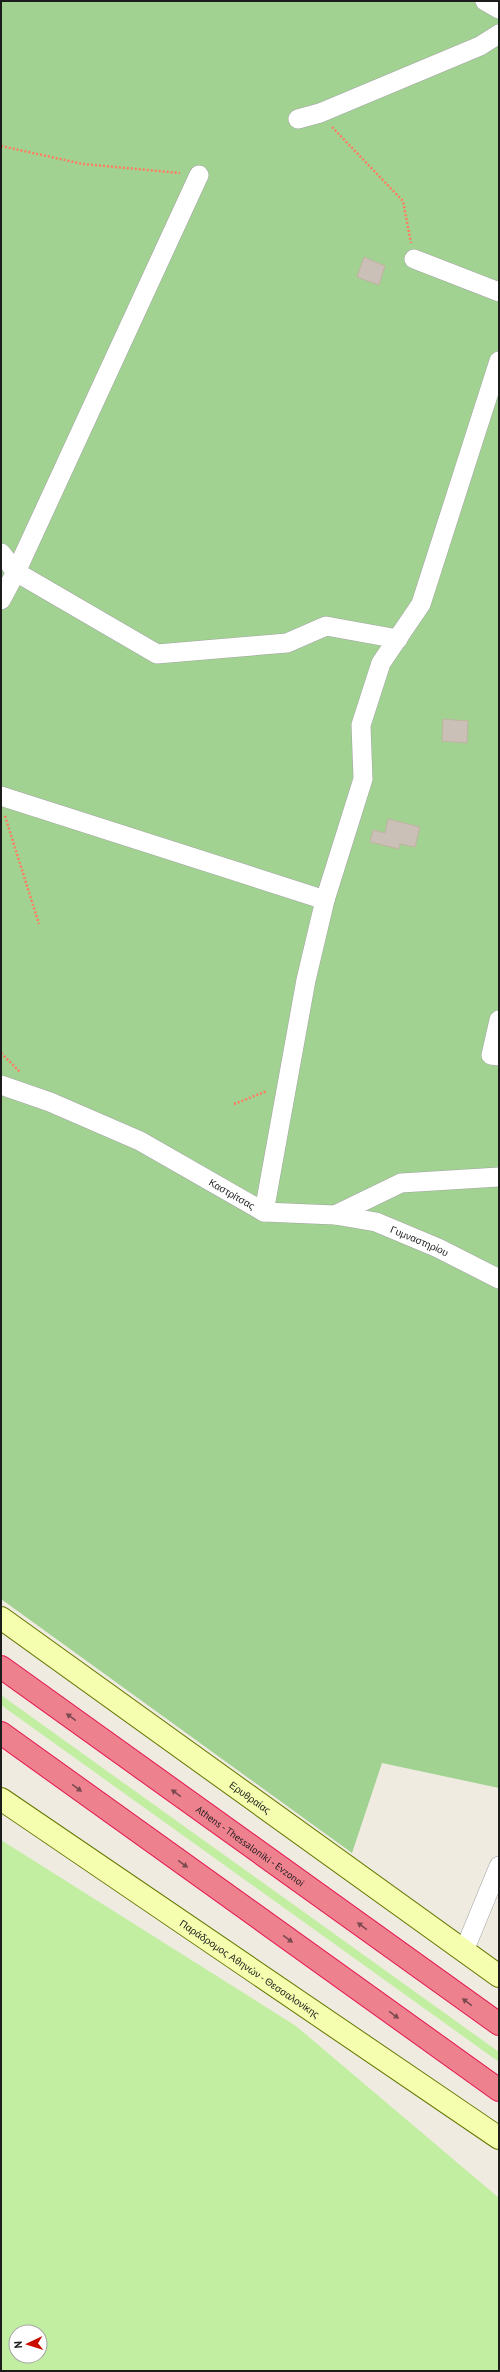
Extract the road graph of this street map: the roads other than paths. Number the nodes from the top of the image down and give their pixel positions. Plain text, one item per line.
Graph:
1 (485, 1) edge
2 (499, 9) edge
3 (499, 34) edge
4 (298, 119) dead end
5 (199, 175) road end
6 (414, 259) road end
7 (499, 292) edge
8 (499, 361) edge
9 (1, 553) edge
10 (16, 572) junction
11 (1, 600) edge
12 (398, 639) junction
13 (2, 802) edge
14 (325, 900) junction
15 (499, 1020) edge
16 (499, 1056) edge
17 (1, 1085) edge
18 (499, 1177) edge
19 (264, 1212) junction
20 (335, 1215) junction
21 (499, 1279) edge
22 (1, 1618) edge
23 (1, 1667) edge
24 (1, 1733) edge
25 (1, 1746) edge
26 (45, 1765) junction
27 (1, 1799) edge
28 (499, 1866) edge
29 (464, 1951) junction
30 (499, 1976) edge
31 (499, 2024) edge
32 (499, 2090) edge
33 (499, 2138) edge

1 - 2 street
3 - 4 street
5 - 10 street
6 - 7 street
8 - 12 street
9 - 10 street
10 - 11 street
10 - 12 street
12 - 14 street
13 - 14 street
14 - 19 street
15 - 16 street
17 - 19 street, Καστρίτσας
18 - 20 street, Καστρίτσας
19 - 20 street, Καστρίτσας
20 - 21 street, Γυμναστηρίου
22 - 29 main road, Ερυθραίας
31 -> 23 highway, Athens - Thessaloniki - Evzonoi
24 - 26 highway
25 - 26 highway
26 -> 32 highway
27 - 33 main road, Παράδρομος Αθηνών - Θεσσαλονίκης
28 - 29 street
29 - 30 main road, Ερυθραίας

